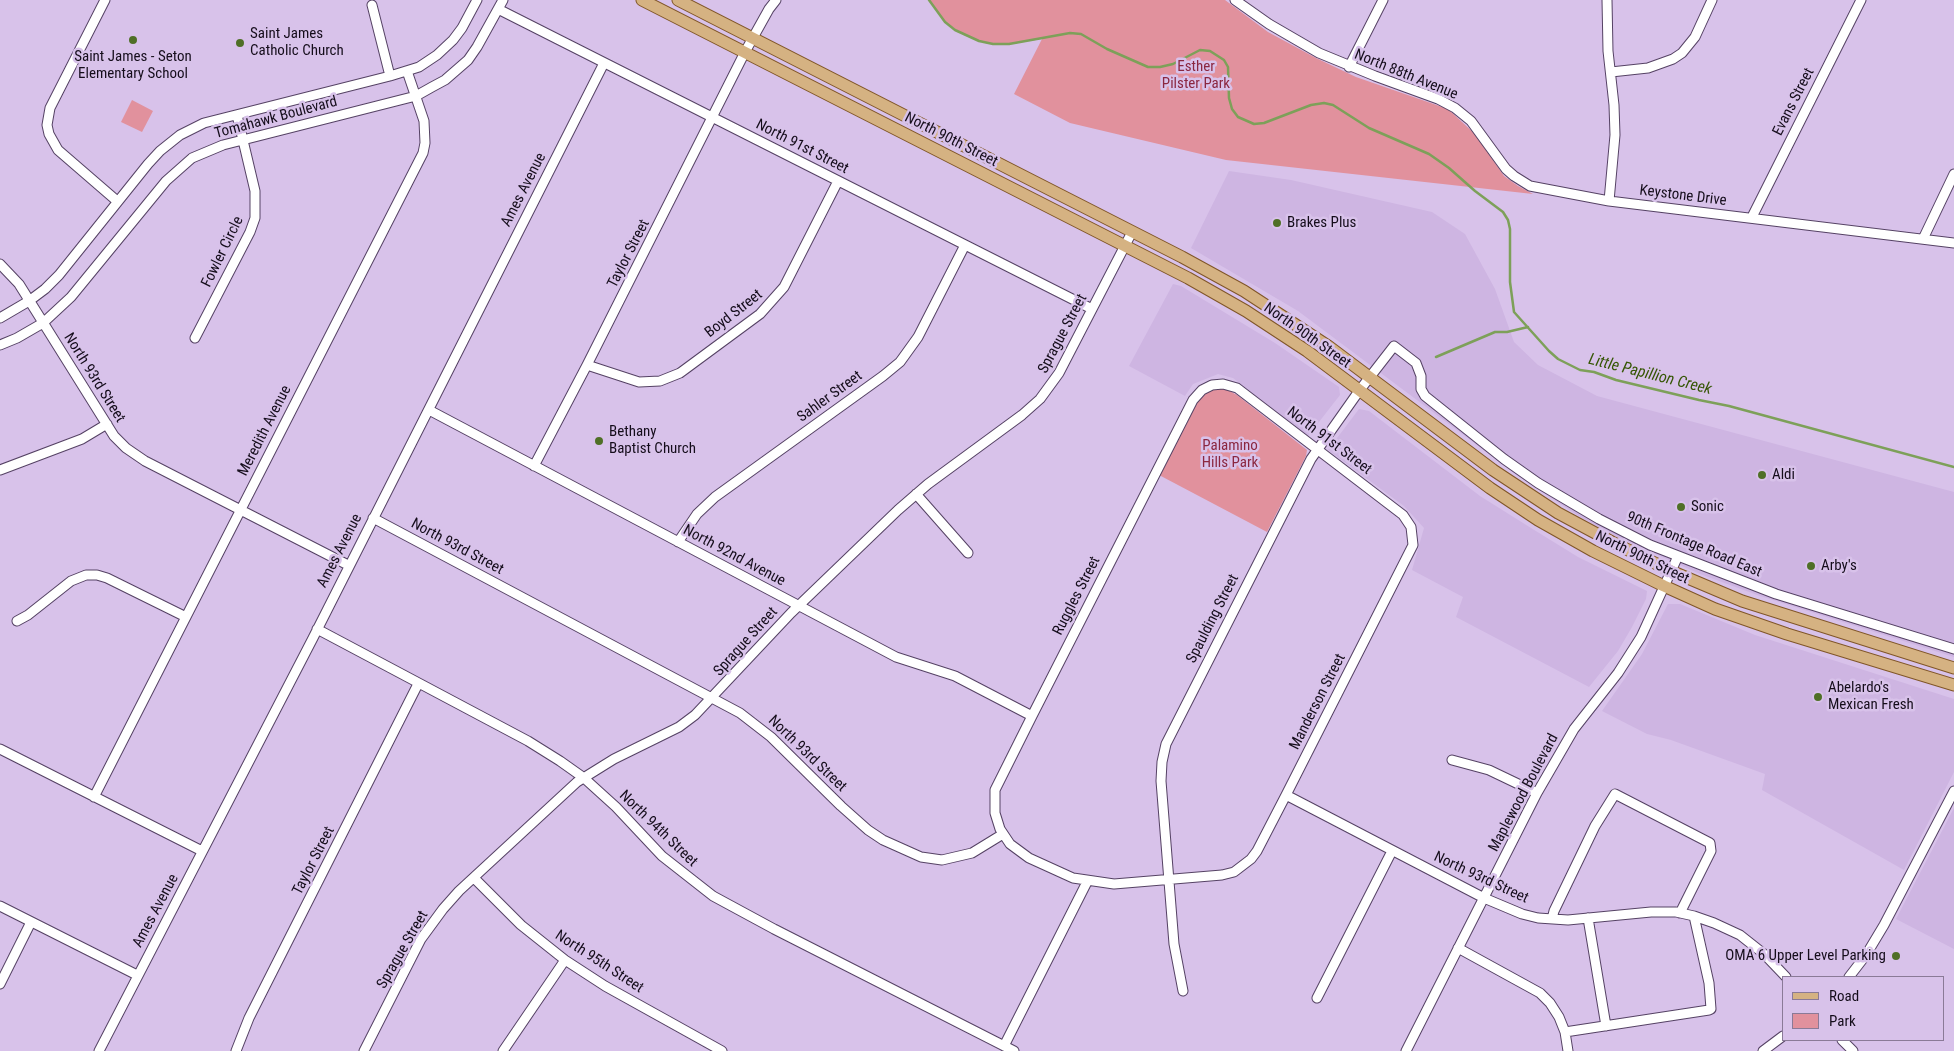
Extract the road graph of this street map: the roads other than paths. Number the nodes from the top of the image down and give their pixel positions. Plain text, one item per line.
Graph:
1 (105, 0) edge
2 (477, 0) edge
3 (503, 0) edge
4 (642, 0) edge
5 (678, 0) edge
6 (776, 0) edge
7 (1235, 0) edge
8 (1383, 0) edge
9 (1607, 0) edge
10 (1712, 0) edge
11 (1861, 0) edge
12 (1246, 3) edge
13 (372, 5) dead end
14 (498, 9) junction
15 (753, 38) junction
16 (745, 52) junction
17 (604, 62) junction
18 (1349, 67) junction
19 (407, 71) junction
20 (1611, 72) junction
21 (390, 76) junction
22 (416, 96) junction
23 (237, 115) junction
24 (713, 117) junction
25 (243, 140) junction
26 (1954, 174) edge
27 (838, 181) junction
28 (117, 201) junction
29 (1609, 201) junction
30 (1752, 217) junction
31 (1132, 232) junction
32 (1923, 239) junction
33 (1954, 244) edge
34 (965, 245) junction
35 (1124, 246) junction
36 (0, 264) edge
37 (29, 301) junction
38 (1092, 309) junction
39 (0, 318) edge
40 (43, 322) junction
41 (195, 338) dead end
42 (0, 345) edge
43 (588, 366) junction
44 (1369, 378) junction
45 (1215, 384) joint
46 (1359, 391) junction
47 (429, 410) junction
48 (107, 424) junction
49 (1317, 448) junction
50 (534, 466) junction
51 (0, 470) edge
52 (916, 494) junction
53 (240, 510) junction
54 (373, 518) junction
55 (1413, 536) joint
56 (678, 542) junction
57 (968, 554) dead end
58 (1678, 556) junction
59 (348, 565) junction
60 (1671, 571) junction
61 (1664, 586) junction
62 (799, 606) junction
63 (186, 617) junction
64 (17, 621) dead end
65 (317, 629) junction
66 (1954, 649) edge
67 (1954, 668) edge
68 (418, 684) junction
69 (1954, 685) edge
70 (713, 697) junction
71 (1032, 716) junction
72 (0, 749) edge
73 (1452, 760) dead end
74 (584, 778) junction
75 (1954, 791) edge
76 (1537, 793) junction
77 (1286, 795) junction
78 (94, 796) junction
79 (1003, 834) junction
80 (202, 851) junction
81 (1392, 851) junction
82 (474, 878) junction
83 (1168, 880) junction
84 (1087, 882) junction
85 (1484, 898) junction
86 (0, 906) edge
87 (1680, 913) junction
88 (1694, 916) junction
89 (1588, 918) junction
90 (1552, 919) junction
91 (31, 922) junction
92 (1458, 948) junction
93 (565, 960) junction
94 (137, 975) junction
95 (1785, 976) edge
96 (1850, 976) edge
97 (0, 984) edge
98 (1183, 992) dead end
99 (1318, 998) dead end
100 (1606, 1026) junction
101 (1565, 1032) junction
102 (1782, 1037) edge
103 (1843, 1041) edge
104 (1004, 1046) junction
105 (99, 1051) edge
106 (236, 1051) edge
107 (364, 1051) edge
108 (503, 1051) edge
109 (722, 1051) edge
110 (1014, 1051) edge
111 (1406, 1051) edge
112 (1568, 1051) edge
113 (1763, 1051) edge
114 (1853, 1051) edge

1 - 28 street
2 - 19 street, Tomahawk Boulevard
3 - 14 street, Tomahawk Boulevard
4 - 16 main road, North 90th Street
5 - 15 main road, North 90th Street
6 - 15 street
7 - 12 street, North 88th Avenue
8 - 18 street
9 - 20 street
10 - 20 street
11 - 30 street, Evans Street
12 - 18 street, North 88th Avenue
13 - 21 street
14 - 17 street, North 91st Street
14 - 22 street, Tomahawk Boulevard
15 - 16 street, Taylor Street
15 - 31 main road, North 90th Street
16 - 24 street, Taylor Street
16 - 35 main road, North 90th Street
17 - 24 street, North 91st Street
17 - 47 street, Ames Avenue
18 - 29 street, North 88th Avenue
19 - 21 street, Tomahawk Boulevard
19 - 22 street, Meredith Avenue
20 - 29 street
21 - 23 street, Tomahawk Boulevard
22 - 25 street, Tomahawk Boulevard
22 - 53 street, Meredith Avenue
23 - 25 street, Fowler Circle
23 - 28 street, Tomahawk Boulevard
24 - 27 street, North 91st Street
24 - 43 street, Taylor Street
25 - 40 street, Tomahawk Boulevard
25 - 41 street, Fowler Circle
26 - 32 street
27 - 34 street, North 91st Street
27 - 43 street, Boyd Street
28 - 37 street, Tomahawk Boulevard
29 - 30 street, Keystone Drive
30 - 32 street, Keystone Drive
31 - 35 street, Sprague Street
31 - 44 main road, North 90th Street
32 - 33 street, Keystone Drive
34 - 38 street, North 91st Street
34 - 56 street, Sahler Street
35 - 38 street, Sprague Street
35 - 46 main road, North 90th Street
36 - 37 street, North 93rd Street
37 - 39 street, Tomahawk Boulevard
37 - 40 street, North 93rd Street
38 - 52 street, Sprague Street
40 - 42 street, Tomahawk Boulevard
40 - 48 street, North 93rd Street
43 - 50 street, Taylor Street
44 - 46 street, 90th Frontage Road East
44 - 58 street, 90th Frontage Road East
44 - 60 main road, North 90th Street
45 - 49 street, North 91st Street
45 - 71 street, Ruggles Street
46 - 49 street, Spaulding Street
46 - 61 main road, North 90th Street
47 - 50 street, North 92nd Avenue
47 - 54 street, Ames Avenue
48 - 51 street
48 - 53 street, North 93rd Street
49 - 55 street, North 91st Street
49 - 83 street, Spaulding Street
50 - 56 street, North 92nd Avenue
52 - 57 street
52 - 62 street, Sprague Street
53 - 59 street, North 93rd Street
53 - 63 street, Meredith Avenue
54 - 59 street, Ames Avenue
54 - 70 street, North 93rd Street
55 - 77 street, Manderson Street
56 - 62 street, North 92nd Avenue
58 - 60 street, Maplewood Boulevard
58 - 66 street, 90th Frontage Road East
59 - 65 street, Ames Avenue
60 - 61 street, Maplewood Boulevard
60 - 67 main road, North 90th Street
61 - 69 main road, North 90th Street
61 - 76 street, Maplewood Boulevard
62 - 70 street, Sprague Street
62 - 71 street, North 92nd Avenue
63 - 64 street
63 - 78 street, Meredith Avenue
65 - 68 street, North 94th Street
65 - 80 street, Ames Avenue
68 - 74 street, North 94th Street
68 - 106 street, Taylor Street
70 - 74 street, Sprague Street
70 - 79 street, North 93rd Street
71 - 79 street, Ruggles Street
72 - 78 street
73 - 76 street
74 - 82 street, Sprague Street
74 - 104 street, North 94th Street
75 - 96 street
76 - 85 street, Maplewood Boulevard
77 - 81 street, North 93rd Street
77 - 83 street, Manderson Street
78 - 80 street
79 - 84 street
80 - 94 street, Ames Avenue
81 - 85 street, North 93rd Street
81 - 99 street
82 - 93 street, North 95th Street
82 - 107 street, Sprague Street
83 - 84 street
83 - 98 street, Spaulding Street
84 - 104 street
85 - 90 street, North 93rd Street
85 - 92 street, Maplewood Boulevard
86 - 91 street
87 - 88 street, North 93rd Street
87 - 89 street, North 93rd Street
87 - 90 street
88 - 95 street, North 93rd Street
88 - 100 street
89 - 90 street, North 93rd Street
89 - 100 street
91 - 94 street
91 - 97 street
92 - 101 street
92 - 111 street, Maplewood Boulevard
93 - 108 street
93 - 109 street, North 95th Street
94 - 105 street, Ames Avenue
100 - 101 street
101 - 112 street
102 - 113 street
103 - 114 street
104 - 110 street, North 94th Street

